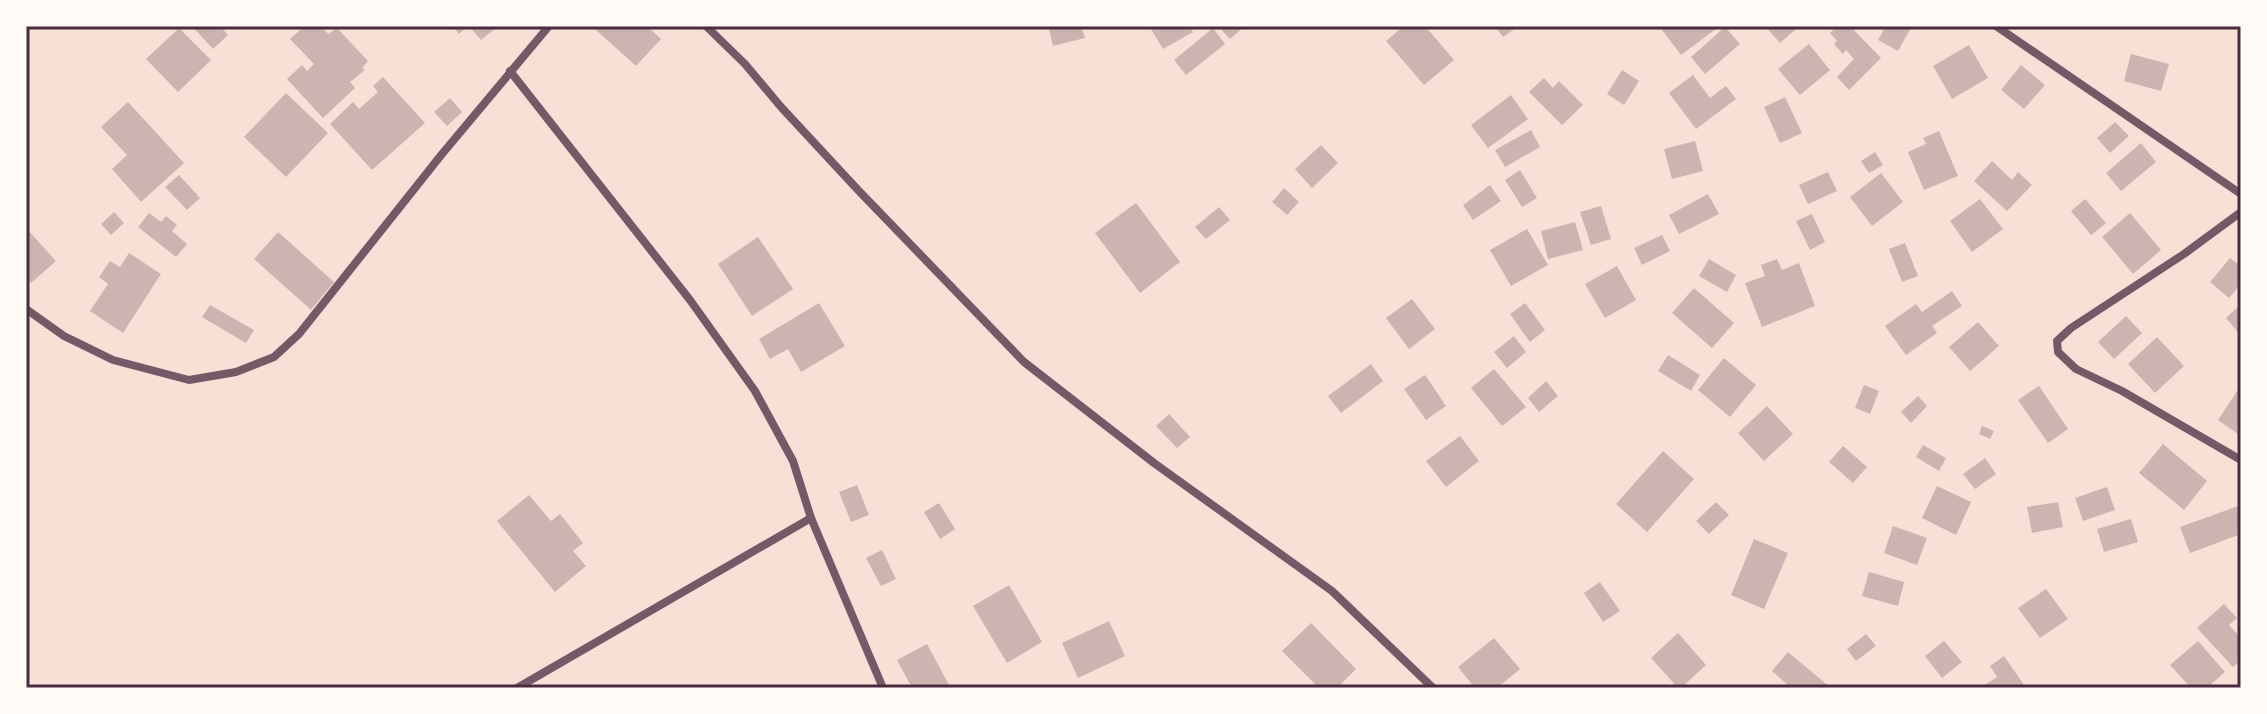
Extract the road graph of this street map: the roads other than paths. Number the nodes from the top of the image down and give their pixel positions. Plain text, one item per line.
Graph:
1 (549, 26) edge
2 (706, 26) edge
3 (1996, 26) edge
4 (510, 71) junction
5 (2241, 194) edge
6 (2241, 212) edge
7 (26, 309) edge
8 (2241, 460) edge
9 (811, 518) junction
10 (517, 688) edge
11 (883, 688) edge
12 (1433, 688) edge

1 - 4 street
2 - 12 street
3 - 5 street
4 - 7 street
4 - 9 street
6 - 8 street
9 - 10 street
9 - 11 street

